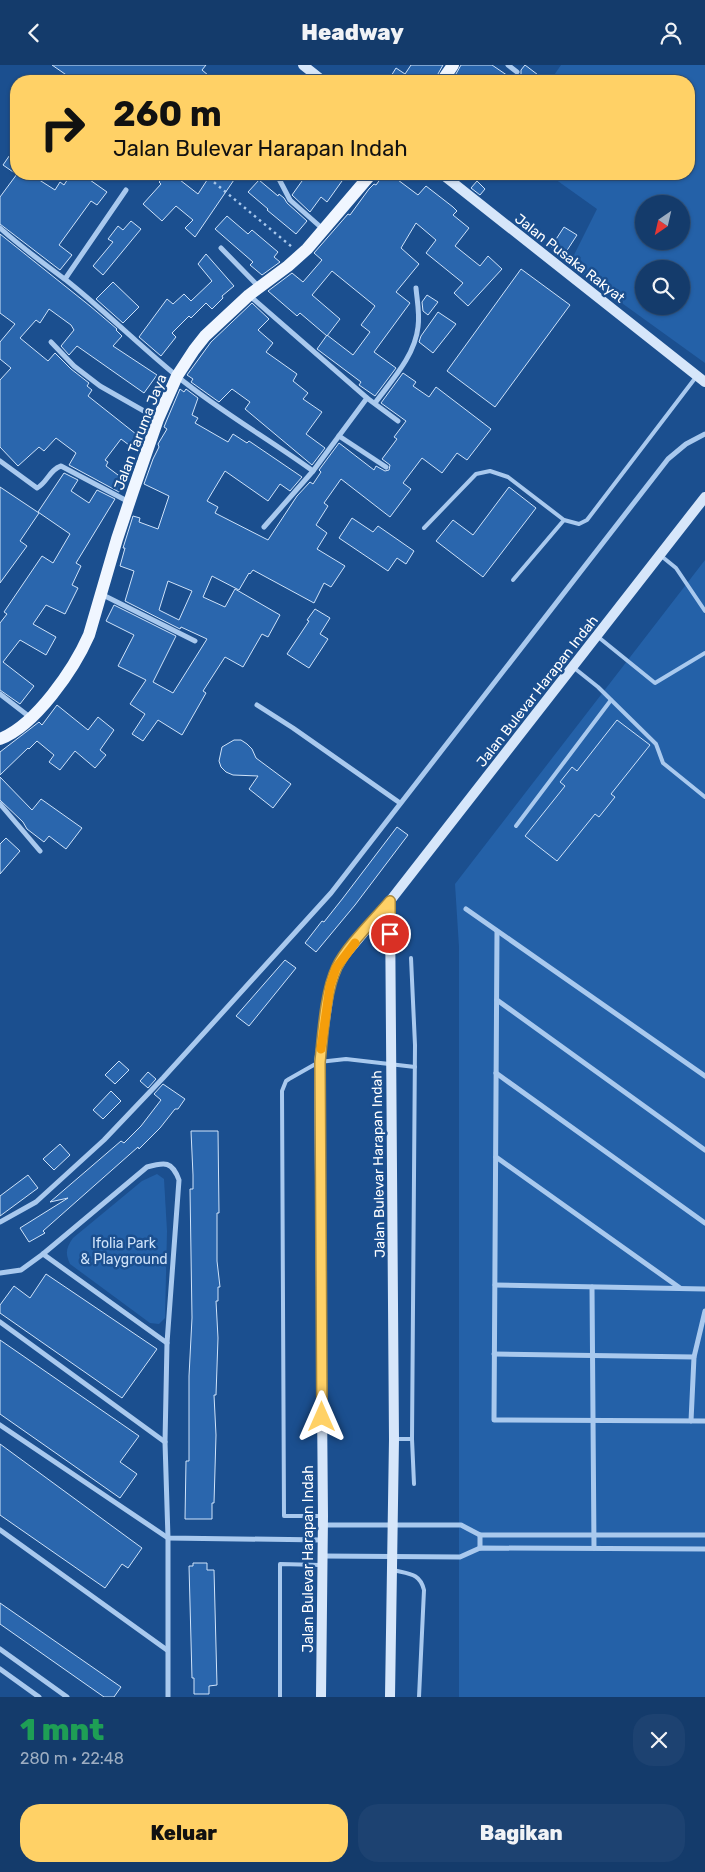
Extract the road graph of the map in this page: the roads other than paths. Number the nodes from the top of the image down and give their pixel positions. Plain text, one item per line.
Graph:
1 (303, 65) edge
2 (508, 65) edge
3 (517, 72) dead end
4 (312, 75) edge
5 (280, 180) edge
6 (366, 180) edge
7 (450, 180) edge
8 (126, 190) dead end
9 (0, 228) edge
10 (325, 230) junction
11 (221, 248) dead end
12 (65, 279) junction
13 (416, 288) dead end
14 (254, 291) junction
15 (51, 342) dead end
16 (177, 377) junction
17 (701, 378) edge
18 (367, 398) junction
19 (375, 403) junction
20 (158, 419) junction
21 (398, 421) dead end
22 (705, 434) edge
23 (339, 436) junction
24 (0, 461) edge
25 (386, 467) dead end
26 (313, 471) junction
27 (705, 497) edge
28 (130, 502) junction
29 (564, 520) junction
30 (264, 527) dead end
31 (424, 528) dead end
32 (660, 555) junction
33 (513, 581) dead end
34 (101, 593) junction
35 (705, 611) edge
36 (597, 636) junction
37 (195, 641) dead end
38 (705, 653) edge
39 (573, 667) junction
40 (0, 694) edge
41 (611, 700) junction
42 (257, 705) dead end
43 (31, 718) junction
44 (0, 739) edge
45 (705, 797) edge
46 (400, 803) junction
47 (0, 804) edge
48 (516, 825) dead end
49 (40, 851) dead end
50 (390, 901) junction
51 (466, 909) dead end
52 (497, 931) junction
53 (411, 958) dead end
54 (497, 999) junction
55 (320, 1062) junction
56 (391, 1064) junction
57 (415, 1067) junction
58 (496, 1073) junction
59 (705, 1076) edge
60 (705, 1150) edge
61 (496, 1157) junction
62 (0, 1221) edge
63 (705, 1223) edge
64 (43, 1253) junction
65 (0, 1273) edge
66 (495, 1285) junction
67 (592, 1287) junction
68 (680, 1289) junction
69 (705, 1289) edge
70 (705, 1311) edge
71 (0, 1322) edge
72 (167, 1343) junction
73 (494, 1354) junction
74 (592, 1355) junction
75 (694, 1357) junction
76 (593, 1420) junction
77 (691, 1421) junction
78 (705, 1421) edge
79 (0, 1425) edge
80 (394, 1439) junction
81 (412, 1439) junction
82 (165, 1442) junction
83 (414, 1484) dead end
84 (323, 1521) junction
85 (393, 1525) junction
86 (0, 1530) edge
87 (480, 1535) junction
88 (594, 1535) junction
89 (705, 1535) edge
90 (168, 1539) junction
91 (323, 1540) junction
92 (480, 1548) junction
93 (594, 1549) junction
94 (705, 1549) edge
95 (393, 1557) junction
96 (323, 1561) junction
97 (392, 1570) junction
98 (0, 1649) edge
99 (168, 1650) junction
100 (0, 1669) edge
101 (39, 1697) edge
102 (67, 1697) edge
103 (168, 1697) edge
104 (280, 1697) edge
105 (322, 1697) edge
106 (390, 1697) edge
107 (419, 1697) edge

1 - 4 street
2 - 3 street
5 - 10 street
6 - 10 main road, Jalan Taruma Jaya
7 - 17 street, Jalan Pusaka Rakyat
8 - 12 street
9 - 12 street
10 - 14 main road, Jalan Taruma Jaya
11 - 14 street
12 - 16 street
13 - 19 street
14 - 16 main road, Jalan Taruma Jaya
14 - 18 street
15 - 20 street
16 - 20 main road, Jalan Taruma Jaya
16 - 26 street
17 - 29 lane
18 - 19 street
18 - 23 street
19 - 21 street
20 - 28 main road, Jalan Taruma Jaya
22 - 46 street
23 - 25 street
23 - 26 street
24 - 28 street
26 - 30 street
27 - 32 street, Jalan Bulevar Harapan Indah
28 - 34 main road, Jalan Taruma Jaya
29 - 31 lane
29 - 33 lane
32 - 35 lane
32 - 36 street, Jalan Bulevar Harapan Indah
34 - 37 street
34 - 43 main road, Jalan Taruma Jaya
36 - 38 lane
36 - 39 street, Jalan Bulevar Harapan Indah
39 - 41 lane
39 - 50 street, Jalan Bulevar Harapan Indah
40 - 43 street
41 - 45 lane
41 - 48 lane
42 - 46 street
43 - 44 main road, Jalan Taruma Jaya
46 - 62 street
47 - 49 street
50 - 55 street, Jalan Bulevar Harapan Indah
50 - 56 street, Jalan Bulevar Harapan Indah
51 - 52 street
52 - 54 street
52 - 59 street
53 - 57 lane
54 - 58 street
54 - 60 street
55 - 56 lane
55 - 84 street, Jalan Bulevar Harapan Indah
55 - 84 lane
56 - 57 lane
56 - 80 street, Jalan Bulevar Harapan Indah
57 - 81 lane
58 - 61 street
58 - 63 street
61 - 66 street
61 - 68 street
64 - 65 street
64 - 72 street
64 - 72 street
66 - 67 street
66 - 73 street
67 - 68 street
67 - 74 street
68 - 69 street
70 - 75 street
71 - 82 street
72 - 82 street
73 - 74 street
73 - 76 street
74 - 75 street
74 - 76 street
75 - 77 street
76 - 77 street
76 - 88 street
77 - 78 street
79 - 90 street
80 - 81 lane
80 - 85 street, Jalan Bulevar Harapan Indah
81 - 83 lane
82 - 90 street
84 - 85 street
84 - 91 street, Jalan Bulevar Harapan Indah
85 - 87 street
85 - 95 street, Jalan Bulevar Harapan Indah
86 - 99 street
87 - 88 street
87 - 92 street
88 - 89 street
88 - 93 street
90 - 91 street
90 - 99 street
91 - 96 street, Jalan Bulevar Harapan Indah
92 - 93 street
92 - 95 street
93 - 94 street
95 - 96 street
95 - 97 street, Jalan Bulevar Harapan Indah
96 - 104 lane
96 - 105 street, Jalan Bulevar Harapan Indah
97 - 106 street, Jalan Bulevar Harapan Indah
97 - 107 lane
98 - 102 street
99 - 103 street
100 - 101 street

